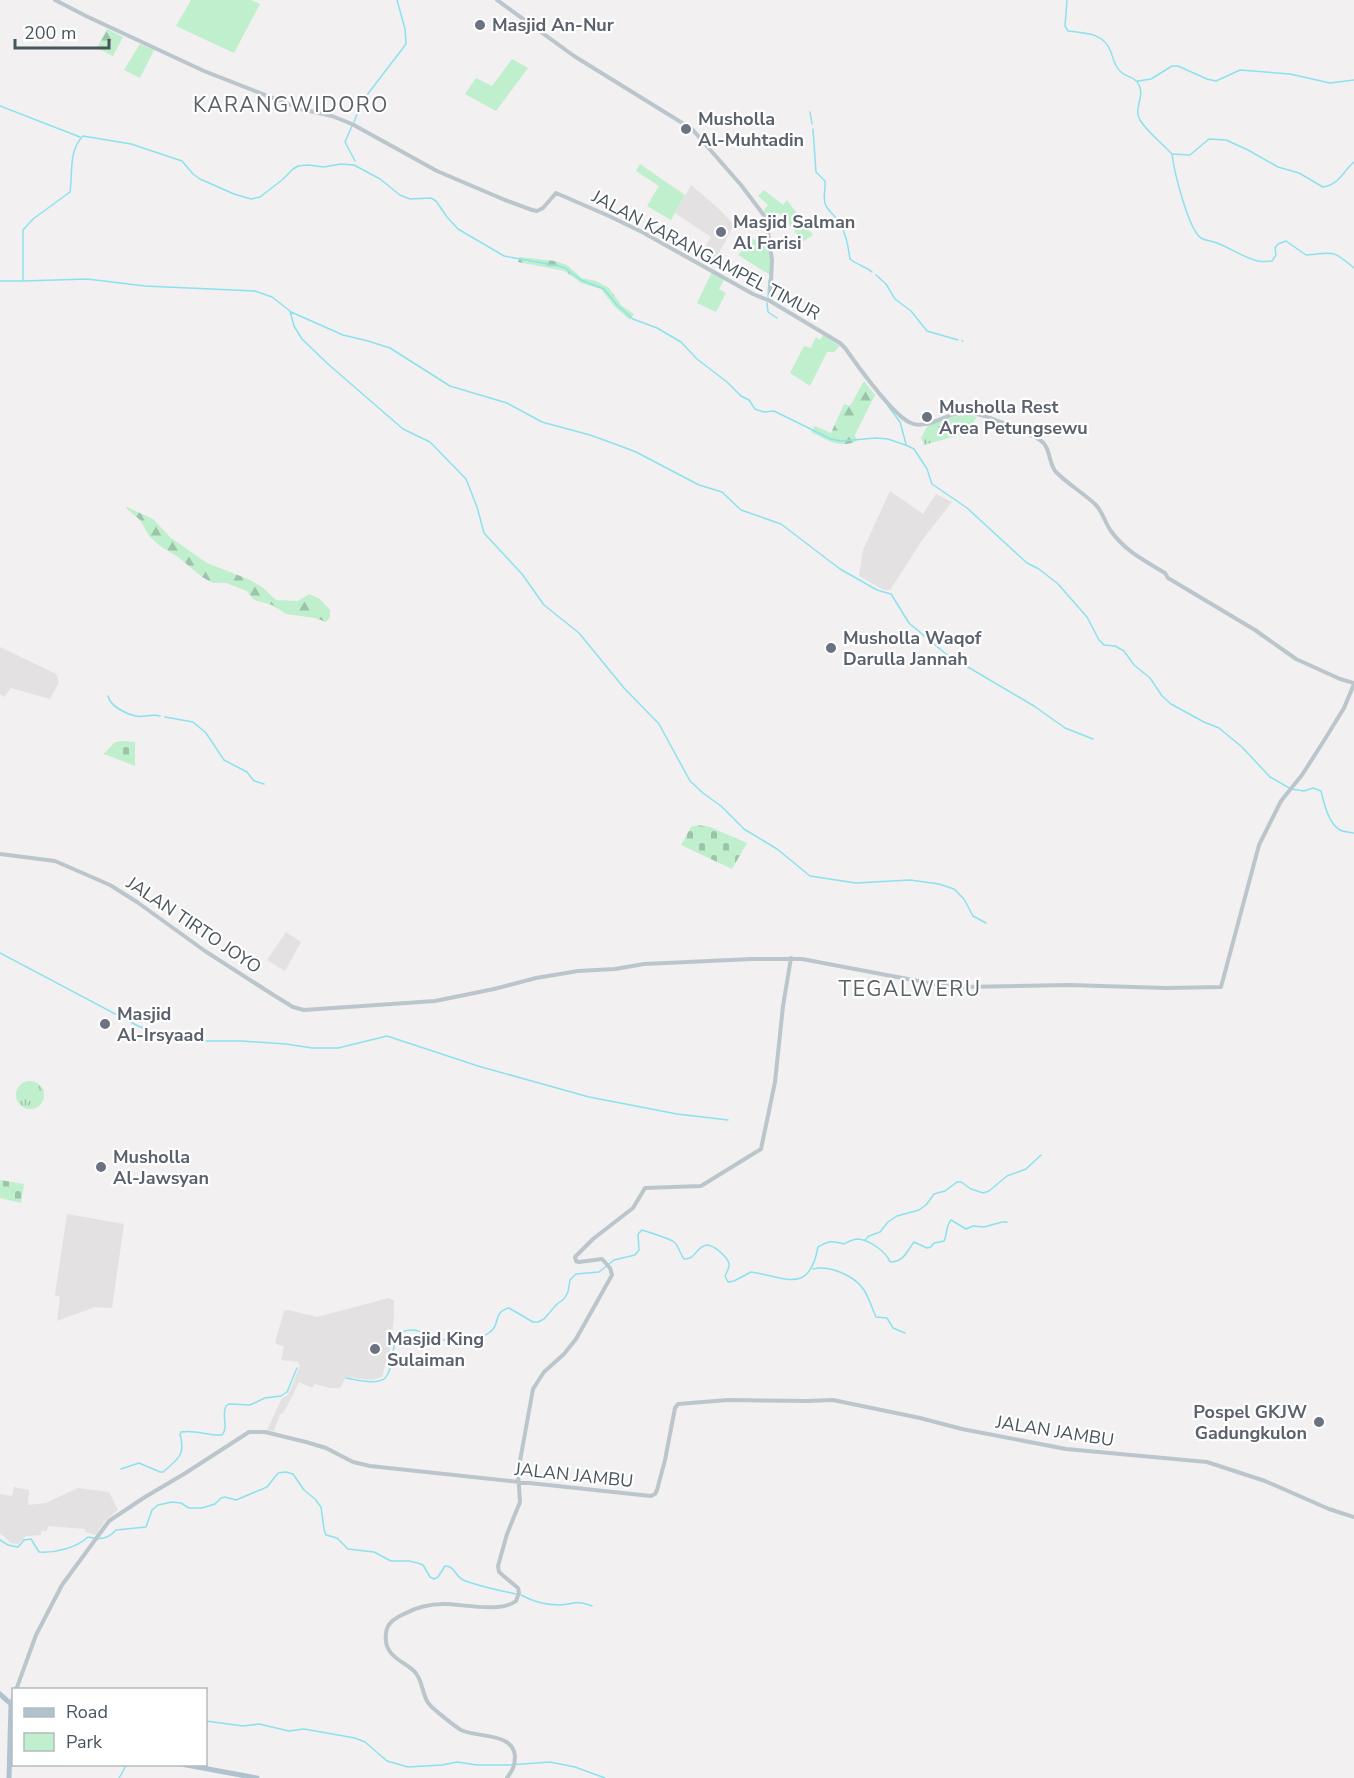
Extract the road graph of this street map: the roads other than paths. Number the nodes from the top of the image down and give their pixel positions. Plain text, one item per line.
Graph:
1 (55, 0) edge
2 (497, 0) edge
3 (770, 301) junction
4 (1354, 683) edge
5 (0, 854) edge
6 (791, 958) junction
7 (518, 1483) junction
8 (1354, 1517) edge
9 (15, 1688) edge
10 (0, 1694) edge
11 (12, 1705) edge
12 (192, 1766) edge
13 (9, 1778) edge
14 (257, 1778) edge
15 (507, 1778) edge

1 - 3 street, JALAN KARANGAMPEL TIMUR
2 - 3 street
3 - 4 street, JALAN KARANGAMPEL TIMUR
4 - 6 street, JALAN TIRTO JOYO
5 - 6 street, JALAN TIRTO JOYO
6 - 7 street
7 - 8 street, JALAN JAMBU
7 - 9 street, JALAN JAMBU
7 - 15 street
10 - 11 main road
11 - 13 main road
12 - 14 main road

